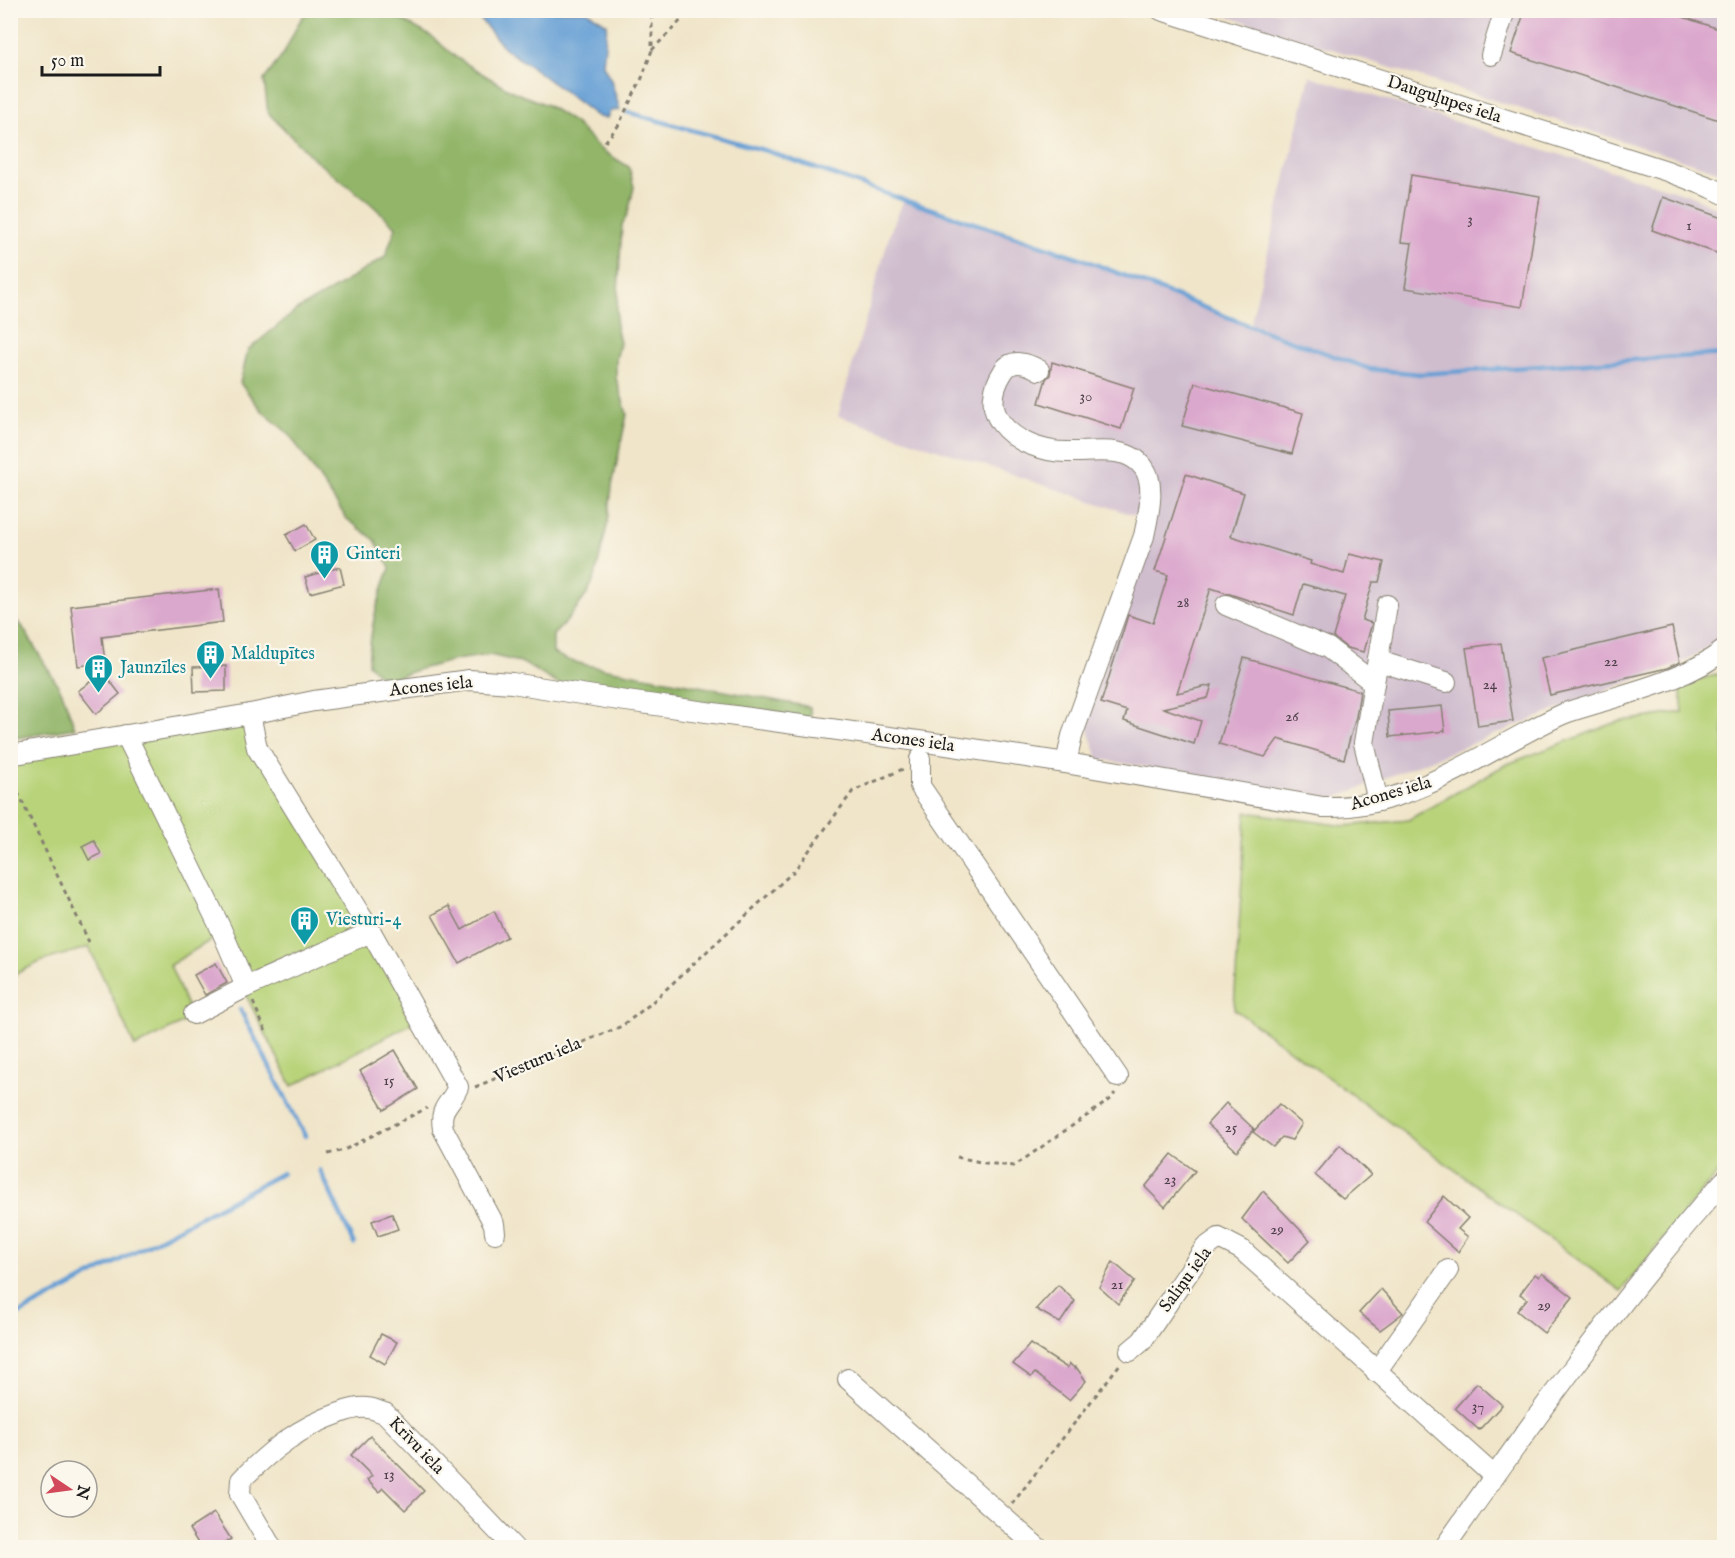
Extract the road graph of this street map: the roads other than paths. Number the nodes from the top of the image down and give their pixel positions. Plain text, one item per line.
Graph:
1 (1161, 10) edge
2 (1504, 10) edge
3 (1491, 55) dead end
4 (1725, 194) edge
5 (1039, 370) dead end
6 (1226, 605) dead end
7 (1388, 605) dead end
8 (1725, 650) edge
9 (1378, 659) junction
10 (1446, 682) dead end
11 (1374, 683) junction
12 (250, 714) junction
13 (126, 735) junction
14 (10, 755) edge
15 (920, 759) road end
16 (1066, 763) junction
17 (1378, 801) junction
18 (371, 932) junction
19 (246, 987) junction
20 (194, 1014) dead end
21 (1118, 1077) road end
22 (1725, 1181) edge
23 (495, 1233) dead end
24 (1448, 1270) dead end
25 (1130, 1351) road end
26 (1376, 1372) junction
27 (848, 1379) dead end
28 (1494, 1476) junction
29 (272, 1548) edge
30 (514, 1548) edge
31 (1038, 1548) edge
32 (1444, 1548) edge

1 - 4 street, Dauguļupes iela
2 - 3 street
5 - 16 street
6 - 11 street
7 - 9 street
8 - 17 street, Acones iela
9 - 10 street
9 - 11 street
11 - 17 street
12 - 13 street, Acones iela
12 - 16 street, Acones iela
12 - 18 street
13 - 14 street, Acones iela
13 - 19 street
15 - 21 street
16 - 17 street, Acones iela
18 - 19 street
18 - 23 street
19 - 20 street
22 - 28 street
24 - 26 street
25 - 26 street, Saliņu iela
26 - 28 street, Saliņu iela
27 - 31 street
28 - 32 street
29 - 30 street, Krīvu iela

